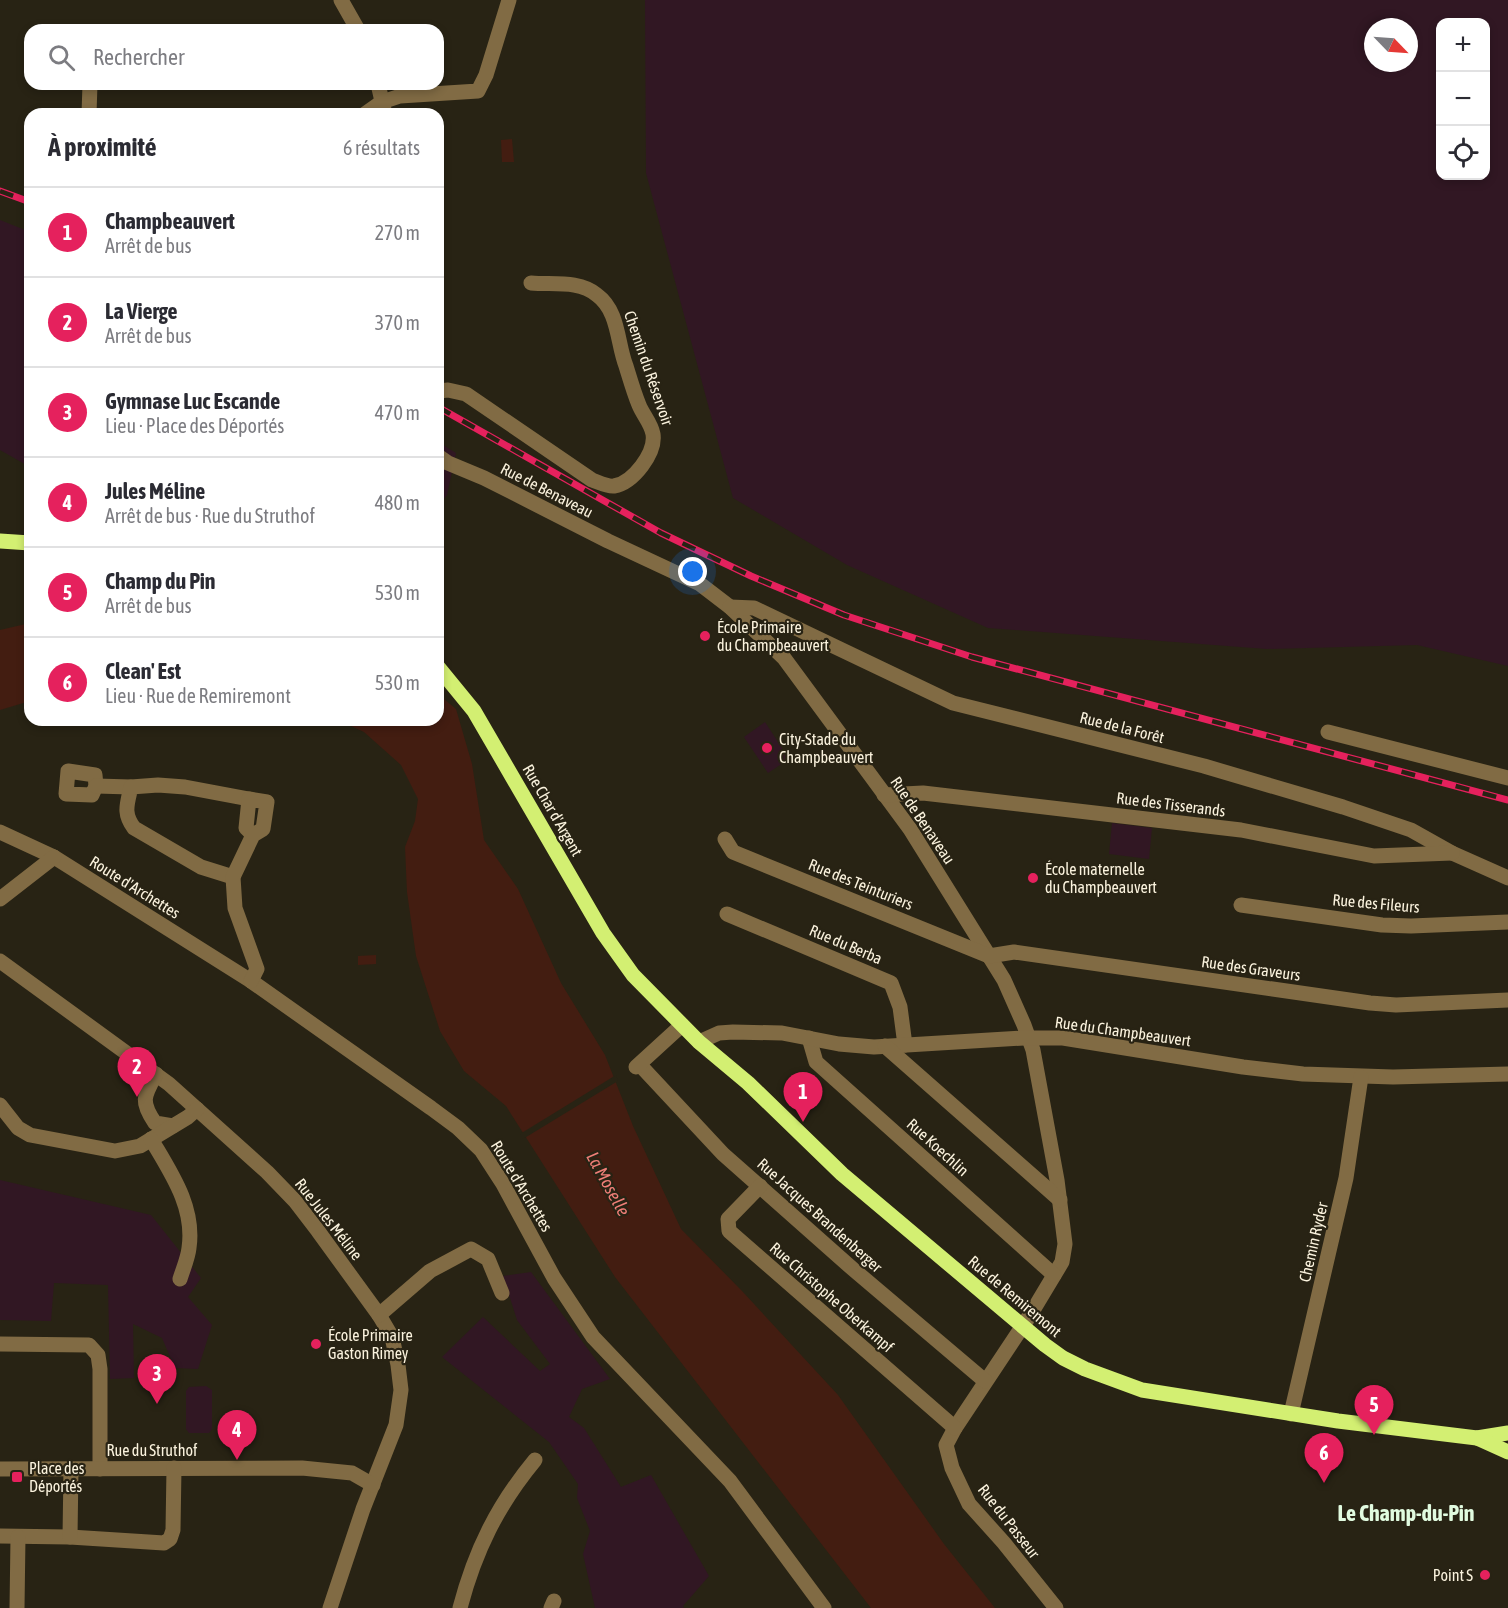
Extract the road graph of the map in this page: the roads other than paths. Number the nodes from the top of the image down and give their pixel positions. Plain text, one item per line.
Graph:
1 (341, 0) edge
2 (509, 0) edge
3 (355, 24) edge
4 (90, 90) edge
5 (380, 90) edge
6 (89, 108) edge
7 (384, 108) edge
8 (531, 283) dead end
9 (444, 390) edge
10 (444, 461) edge
11 (0, 541) edge
12 (24, 543) edge
13 (730, 607) junction
14 (444, 674) edge
15 (1328, 732) dead end
16 (1508, 778) edge
17 (96, 786) dead end
18 (130, 787) junction
19 (884, 795) junction
20 (0, 832) edge
21 (725, 839) dead end
22 (1452, 853) junction
23 (54, 857) junction
24 (233, 877) junction
25 (1508, 878) edge
26 (0, 898) edge
27 (1241, 905) dead end
28 (727, 914) dead end
29 (1508, 922) edge
30 (989, 956) junction
31 (0, 961) edge
32 (633, 975) joint
33 (251, 981) junction
34 (1508, 1000) edge
35 (682, 1025) junction
36 (808, 1038) junction
37 (1029, 1038) junction
38 (699, 1042) junction
39 (905, 1045) junction
40 (885, 1046) junction
41 (156, 1074) junction
42 (1508, 1074) edge
43 (1361, 1077) junction
44 (0, 1105) edge
45 (197, 1109) junction
46 (173, 1126) junction
47 (151, 1139) junction
48 (760, 1186) junction
49 (1060, 1200) junction
50 (1054, 1275) junction
51 (180, 1279) dead end
52 (502, 1293) dead end
53 (379, 1315) junction
54 (1021, 1327) junction
55 (0, 1344) edge
56 (985, 1381) junction
57 (1291, 1414) junction
58 (955, 1428) junction
59 (1508, 1433) edge
60 (1477, 1438) junction
61 (1508, 1452) edge
62 (535, 1460) dead end
63 (100, 1468) junction
64 (174, 1468) junction
65 (0, 1469) edge
66 (71, 1469) junction
67 (373, 1485) junction
68 (0, 1536) edge
69 (18, 1537) junction
70 (69, 1537) junction
71 (18, 1608) edge
72 (330, 1608) edge
73 (460, 1608) edge
74 (824, 1608) edge
75 (1056, 1608) edge

1 - 3 street
2 - 7 street
4 - 6 street
5 - 7 street
8 - 9 street, Chemin du Réservoir
10 - 13 street, Rue de Benaveau
11 - 12 main road
13 - 19 street, Rue de Benaveau
13 - 22 street, Rue de la Forêt
14 - 32 main road, Rue Char d'Argent
15 - 16 street
17 - 18 street
18 - 24 street
18 - 24 street
19 - 22 street, Rue des Tisserands
19 - 30 street, Rue de Benaveau
20 - 23 street, Route d'Archettes
21 - 30 street, Rue des Teinturiers
22 - 25 street, Rue de la Forêt
23 - 26 street
23 - 33 street, Route d'Archettes
24 - 33 street
27 - 29 street, Rue des Fileurs
28 - 39 street, Rue du Berba
30 - 34 street, Rue des Graveurs
30 - 37 street, Rue de Benaveau
31 - 41 street, Rue Jules Méline
32 - 35 main road, Rue de Remiremont
33 - 74 street, Route d'Archettes
35 - 38 main road, Rue de Remiremont
35 - 48 street, Rue Jacques Brandenberger
36 - 38 street, Rue du Champbeauvert
36 - 40 street, Rue du Champbeauvert
36 - 50 street, Rue Koechlin
37 - 39 street, Rue du Champbeauvert
37 - 43 street, Rue du Champbeauvert
37 - 49 street, Rue de Benaveau
38 - 54 main road, Rue de Remiremont
39 - 40 street, Rue du Champbeauvert
40 - 49 street
41 - 45 street, Rue Jules Méline
41 - 46 street
42 - 43 street, Rue du Champbeauvert
43 - 57 street, Chemin Ryder
44 - 47 street
45 - 46 street
45 - 53 street, Rue Jules Méline
46 - 47 street
47 - 51 street
48 - 56 street, Rue Jacques Brandenberger
48 - 58 street, Rue Christophe Oberkampf
49 - 50 street, Rue de Benaveau
50 - 54 street, Rue de Benaveau
52 - 53 street
53 - 67 street, Rue Jules Méline
54 - 56 street, Rue du Passeur
54 - 57 main road, Rue de Remiremont
55 - 63 street
56 - 58 street, Rue du Passeur
57 - 60 main road, Rue de Remiremont
58 - 75 street, Rue du Passeur
59 - 60 main road, Rue de Remiremont
60 - 61 main road, Rue de Remiremont
62 - 73 street
63 - 64 street, Rue du Struthof
63 - 66 street, Rue du Struthof
64 - 67 street, Rue du Struthof
64 - 70 street
65 - 66 street, Rue du Struthof
66 - 70 street
67 - 72 street, Rue Jules Méline
68 - 69 street
69 - 70 street
69 - 71 street

